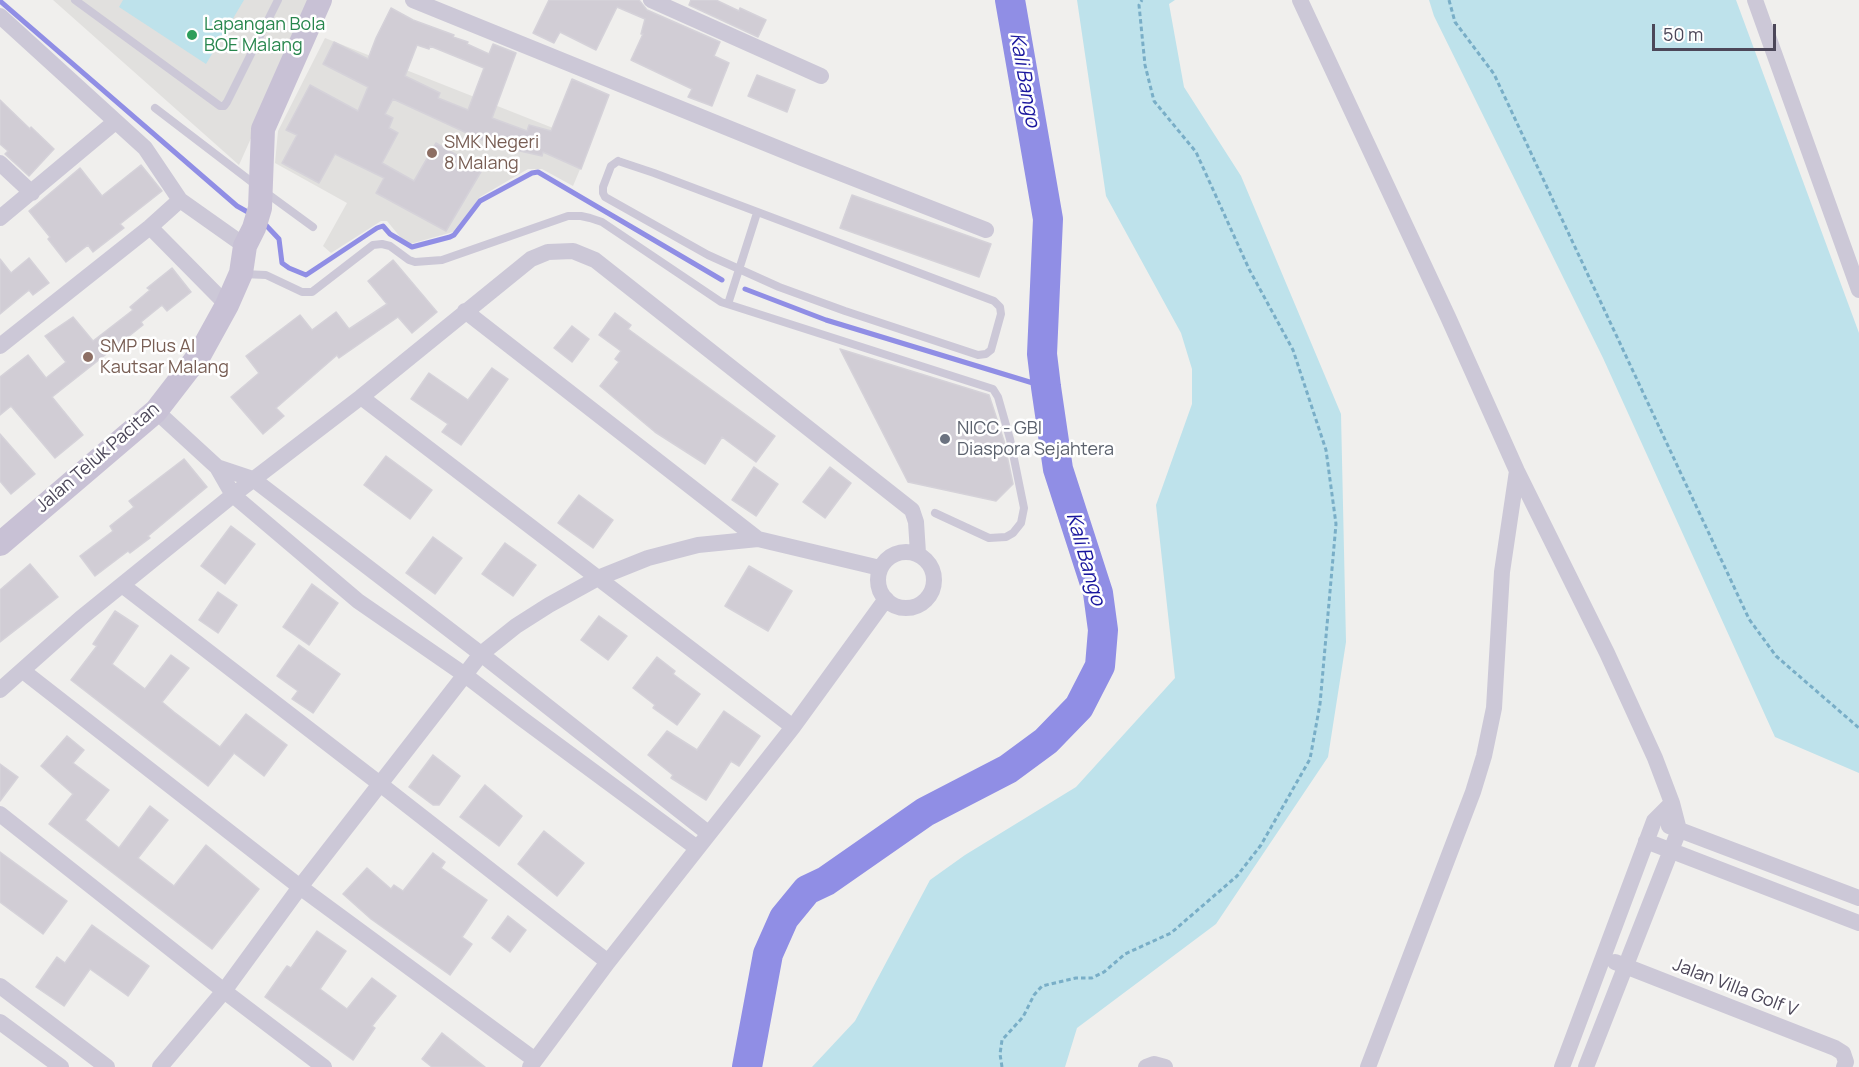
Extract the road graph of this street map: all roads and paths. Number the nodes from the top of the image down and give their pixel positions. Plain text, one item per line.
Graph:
1 (75, 0) edge
2 (278, 0) edge
3 (320, 0) edge
4 (413, 0) edge
5 (651, 0) edge
6 (1142, 0) edge
7 (1300, 0) edge
8 (1449, 0) edge
9 (1755, 0) edge
10 (0, 16) edge
11 (821, 76) dead end
12 (155, 108) dead end
13 (115, 122) junction
14 (0, 163) edge
15 (32, 193) junction
16 (180, 200) junction
17 (757, 213) junction
18 (253, 216) junction
19 (0, 218) edge
20 (150, 227) junction
21 (314, 227) dead end
22 (986, 230) dead end
23 (739, 270) junction
24 (241, 273) junction
25 (1859, 290) edge
26 (728, 304) junction
27 (226, 305) junction
28 (465, 311) junction
29 (0, 346) edge
30 (361, 397) junction
31 (156, 411) junction
32 (217, 467) junction
33 (1517, 471) junction
34 (253, 479) junction
35 (233, 495) junction
36 (935, 513) dead end
37 (758, 539) junction
38 (0, 544) edge
39 (918, 554) junction
40 (880, 568) junction
41 (598, 578) junction
42 (122, 585) junction
43 (886, 599) junction
44 (481, 654) junction
45 (23, 671) junction
46 (465, 675) junction
47 (0, 690) edge
48 (793, 728) junction
49 (1859, 728) edge
50 (380, 783) junction
51 (1672, 803) junction
52 (0, 814) edge
53 (1654, 821) junction
54 (1679, 830) junction
55 (708, 833) junction
56 (1646, 841) junction
57 (697, 848) junction
58 (1670, 851) junction
59 (300, 887) junction
60 (1859, 898) edge
61 (1859, 923) edge
62 (1603, 958) junction
63 (608, 962) junction
64 (1624, 965) junction
65 (0, 986) edge
66 (224, 991) junction
67 (0, 1022) edge
68 (532, 1063) edge
69 (1845, 1064) edge
70 (62, 1067) edge
71 (107, 1067) edge
72 (160, 1067) edge
73 (324, 1067) edge
74 (1002, 1067) edge
75 (1146, 1067) edge
76 (1165, 1067) edge
77 (1368, 1067) edge
78 (1562, 1067) edge
79 (1586, 1067) edge

1 - 2 lane
3 - 18 street, Jalan Teluk Pacitan
4 - 22 street
5 - 11 street
6 - 74 path
7 - 33 street
8 - 49 path
9 - 25 street
10 - 13 street
12 - 18 lane
13 - 15 street
13 - 16 street
14 - 15 street
15 - 19 street
16 - 18 street
16 - 20 street
17 - 23 lane
17 - 23 lane
17 - 23 lane
18 - 21 lane
18 - 24 street, Jalan Teluk Pacitan
20 - 27 street
20 - 29 street
23 - 26 lane
24 - 26 lane
24 - 27 street, Jalan Teluk Pacitan
26 - 36 lane
27 - 31 street, Jalan Teluk Pacitan
28 - 30 street
28 - 37 street
28 - 39 street
30 - 34 street
30 - 41 street
31 - 32 street
31 - 38 street, Jalan Teluk Pacitan
32 - 34 street
32 - 35 street
33 - 51 street
33 - 77 street
34 - 35 street
34 - 44 street
35 - 42 street
35 - 46 street
37 - 40 street
37 - 41 street
39 - 40 street
39 - 43 street
40 - 43 street
41 - 44 street
41 - 48 street
42 - 45 street
42 - 50 street
43 - 48 street
44 - 46 street
44 - 55 street
45 - 47 street
45 - 59 street
46 - 50 street
46 - 57 street
48 - 55 street
50 - 59 street
50 - 63 street
51 - 53 street
51 - 54 street
52 - 66 street
53 - 54 street
53 - 56 street
54 - 58 street
54 - 60 street
55 - 57 street
56 - 58 street
56 - 62 street
57 - 63 street
58 - 61 street
58 - 64 street
59 - 66 street
59 - 68 street
62 - 64 street, Jalan Villa Golf V
62 - 78 street
63 - 68 street
64 - 69 street, Jalan Villa Golf V
64 - 79 street
65 - 71 street
66 - 72 street
66 - 73 street
67 - 70 street
75 - 76 street

